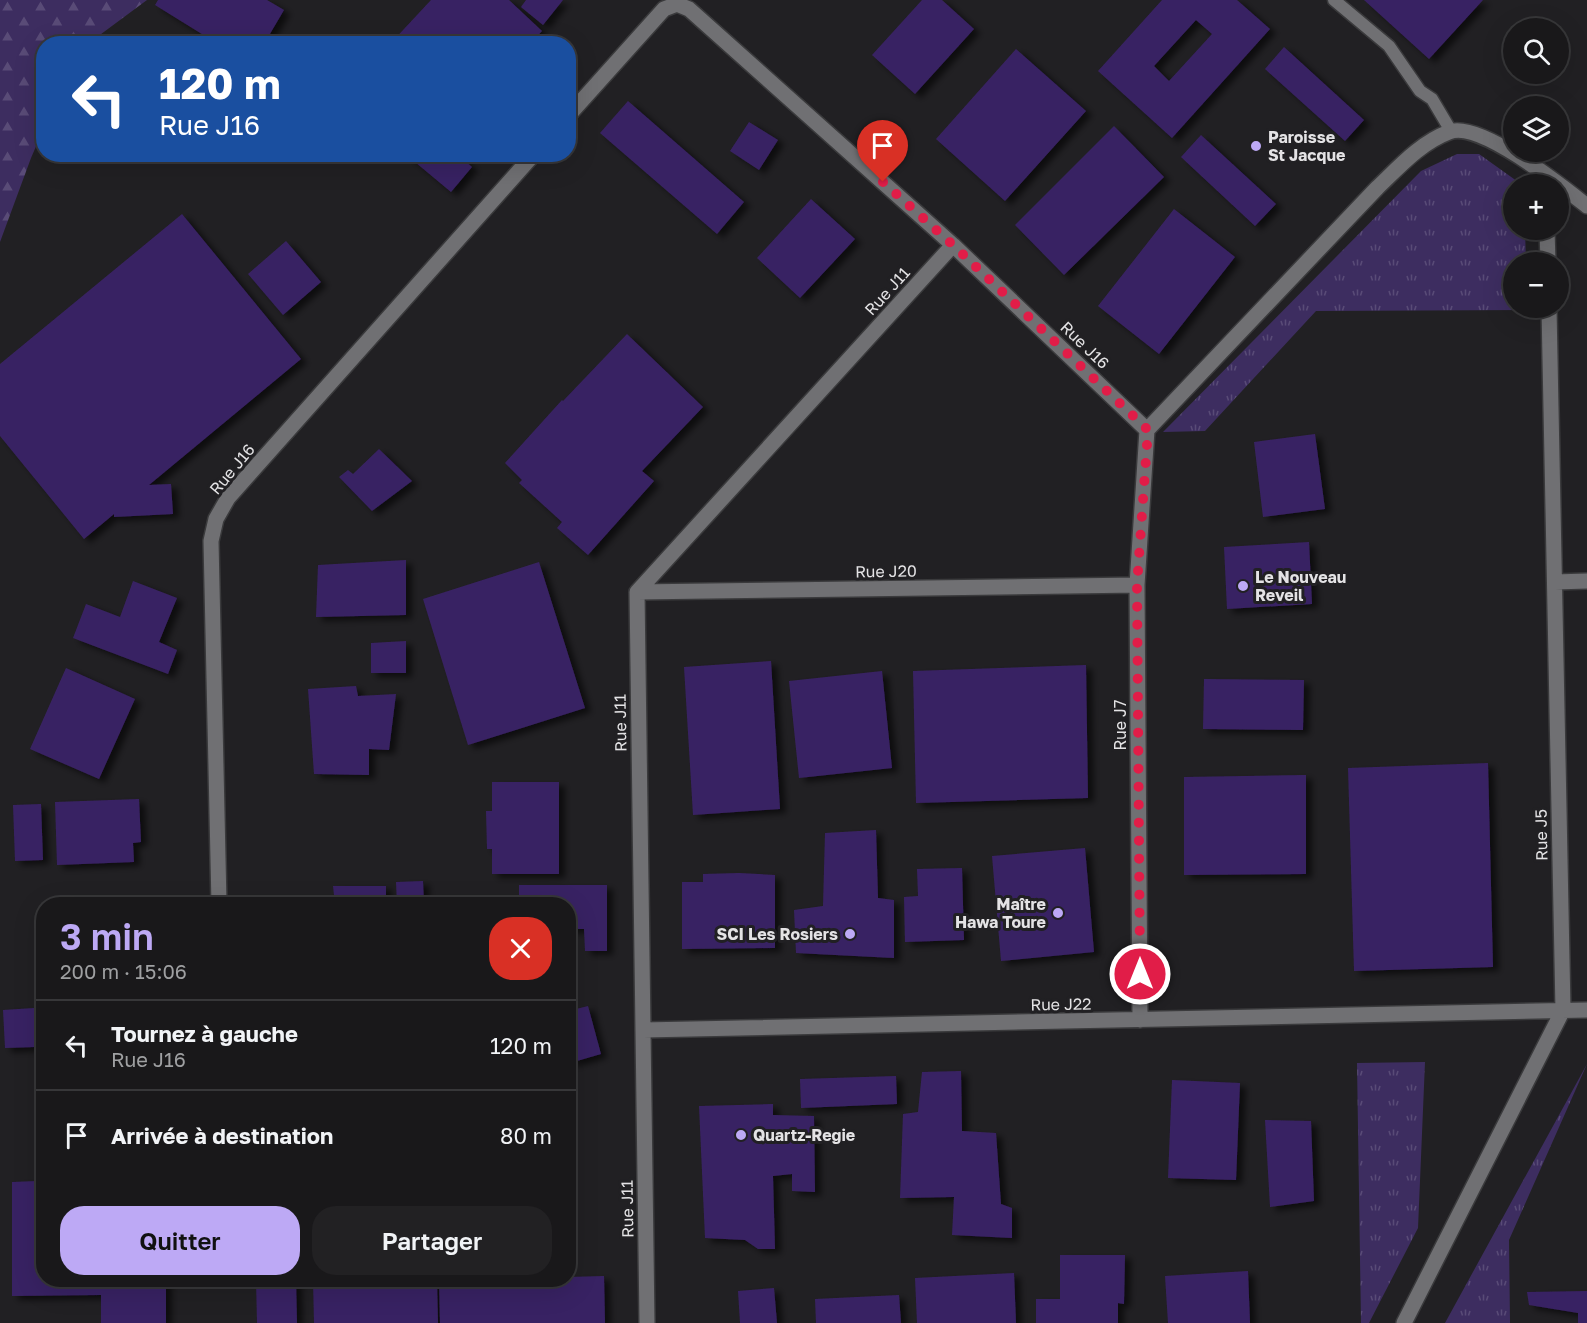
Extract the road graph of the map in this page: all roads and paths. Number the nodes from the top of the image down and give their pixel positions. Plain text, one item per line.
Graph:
1 (1334, 0) edge
2 (576, 107) edge
3 (1451, 130) junction
4 (527, 162) edge
5 (1539, 174) edge
6 (1569, 194) edge
7 (1587, 206) edge
8 (953, 245) junction
9 (1549, 318) edge
10 (1148, 430) junction
11 (1587, 581) edge
12 (1555, 582) junction
13 (1137, 585) junction
14 (637, 592) junction
15 (219, 897) edge
16 (1563, 1010) junction
17 (1587, 1010) edge
18 (1140, 1020) junction
19 (643, 1030) junction
20 (647, 1323) edge
21 (1404, 1323) edge

1 - 3 lane
2 - 8 street, Rue J16
3 - 5 street
3 - 10 street
4 - 15 street, Rue J16
6 - 7 street
8 - 10 street, Rue J16
8 - 14 street, Rue J11
9 - 12 street, Rue J5
10 - 13 street, Rue J7
11 - 12 street
12 - 16 street, Rue J5
13 - 14 street, Rue J20
13 - 18 street, Rue J7
14 - 19 street, Rue J11
16 - 17 street, Rue J22
16 - 18 street, Rue J22
16 - 21 street, Rue J5
18 - 19 street, Rue J22
19 - 20 street, Rue J11

